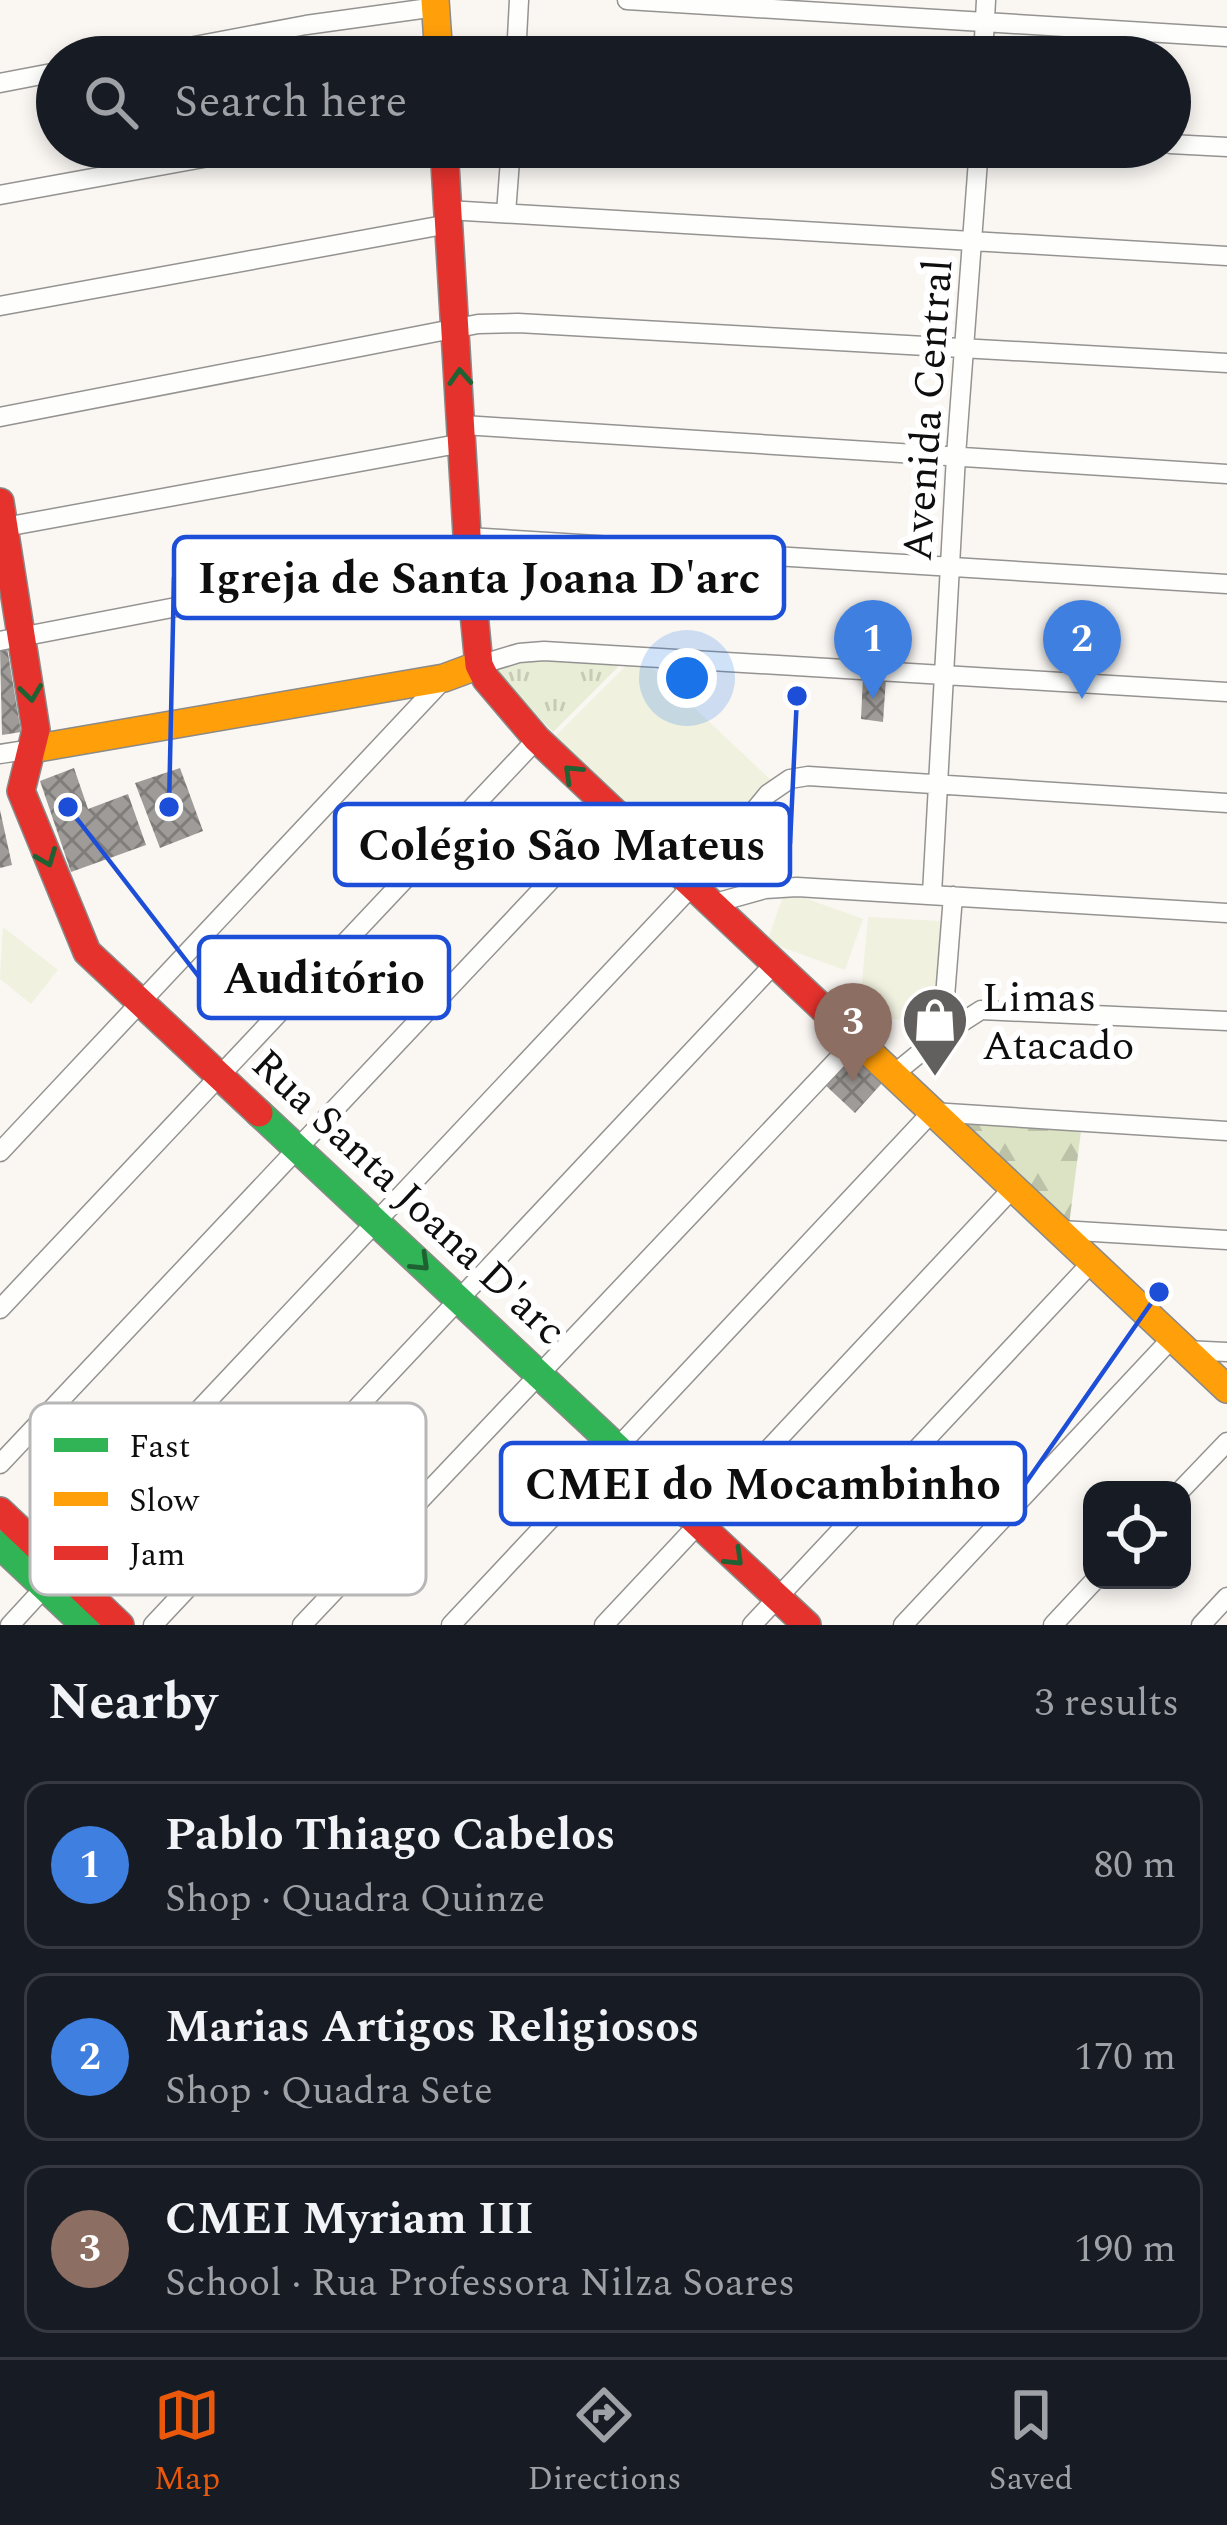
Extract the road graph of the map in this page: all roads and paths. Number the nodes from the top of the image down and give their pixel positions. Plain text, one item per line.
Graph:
1 (519, 0) edge
2 (627, 0) edge
3 (986, 0) edge
4 (435, 3) edge
5 (985, 21) junction
6 (248, 36) edge
7 (437, 36) edge
8 (517, 36) edge
9 (984, 36) edge
10 (1227, 37) edge
11 (36, 76) edge
12 (0, 83) edge
13 (1191, 145) edge
14 (1227, 147) edge
15 (148, 168) edge
16 (446, 168) edge
17 (509, 168) edge
18 (979, 168) edge
19 (0, 195) edge
20 (506, 213) junction
21 (449, 217) junction
22 (974, 239) junction
23 (1227, 256) edge
24 (0, 306) edge
25 (457, 326) junction
26 (964, 347) junction
27 (1227, 364) edge
28 (0, 417) edge
29 (463, 434) junction
30 (956, 456) junction
31 (1227, 474) edge
32 (1, 519) edge
33 (468, 544) junction
34 (950, 567) junction
35 (1227, 584) edge
36 (11, 639) edge
37 (479, 665) junction
38 (944, 674) junction
39 (444, 678) junction
40 (1227, 692) edge
41 (537, 739) junction
42 (32, 748) junction
43 (0, 754) edge
44 (939, 786) junction
45 (1227, 803) edge
46 (614, 813) junction
47 (704, 894) junction
48 (932, 894) junction
49 (953, 896) junction
50 (1227, 913) edge
51 (776, 962) junction
52 (141, 1002) junction
53 (1227, 1021) edge
54 (942, 1035) junction
55 (856, 1039) junction
56 (894, 1073) junction
57 (217, 1076) junction
58 (932, 1112) junction
59 (1227, 1131) edge
60 (300, 1148) junction
61 (0, 1152) edge
62 (1012, 1188) junction
63 (379, 1222) junction
64 (1061, 1230) junction
65 (1227, 1240) edge
66 (1093, 1261) junction
67 (457, 1298) junction
68 (0, 1309) edge
69 (1178, 1344) junction
70 (1227, 1352) edge
71 (540, 1372) junction
72 (1227, 1389) edge
73 (58, 1403) edge
74 (210, 1403) edge
75 (359, 1403) edge
76 (30, 1432) edge
77 (1227, 1442) edge
78 (618, 1447) junction
79 (0, 1464) edge
80 (1190, 1481) edge
81 (426, 1493) edge
82 (699, 1523) junction
83 (5, 1533) edge
84 (30, 1556) edge
85 (1086, 1589) edge
86 (34, 1595) edge
87 (64, 1595) edge
88 (78, 1595) edge
89 (181, 1595) edge
90 (330, 1595) edge
91 (1227, 1597) edge
92 (777, 1598) junction
93 (10, 1625) edge
94 (85, 1625) edge
95 (120, 1625) edge
96 (153, 1625) edge
97 (302, 1625) edge
98 (452, 1625) edge
99 (604, 1625) edge
100 (752, 1625) edge
101 (806, 1625) edge
102 (903, 1625) edge
103 (1052, 1625) edge
104 (1201, 1625) edge

1 - 8 street
2 - 5 street
3 - 5 street
4 - 6 street
4 - 7 street
5 - 9 street
5 - 10 street
11 - 12 street
13 - 14 street
15 - 19 street
16 - 21 street
17 - 20 street
18 - 22 street, Avenida Central
20 - 21 street
20 - 22 street
21 - 24 street
21 - 25 street
22 - 23 street
22 - 26 street, Avenida Central
25 - 26 street
25 - 28 street
29 -> 25 street
26 - 27 street
26 - 30 street, Avenida Central
29 - 30 street
29 - 32 street
29 - 33 street
30 - 31 street
30 - 34 street, Avenida Central
32 - 36 street, Rua Santa Joana D'arc
33 - 34 street
33 - 36 street
33 - 37 street
34 - 35 street
34 - 38 street, Avenida Central
36 -> 42 street, Rua Santa Joana D'arc
37 - 38 street
37 - 39 street
37 - 41 street
38 - 40 street
38 - 44 street, Avenida Central
39 - 42 street
39 - 52 street
46 -> 41 street
41 - 57 street
42 - 43 street
42 -> 52 street, Rua Santa Joana D'arc
44 - 45 street
44 - 47 street
44 - 48 street, Avenida Central
46 - 47 street
46 - 60 street
47 - 48 street
47 - 51 street
47 - 63 street
48 - 49 street
49 - 50 street
49 - 54 street
51 - 55 street
51 - 67 street
52 - 57 street, Rua Santa Joana D'arc
52 - 61 street
53 - 54 street
54 - 56 street
55 - 56 street
55 - 71 street
56 - 58 street
57 - 60 street, Rua Santa Joana D'arc
57 - 68 street
58 - 59 street
58 - 62 street
58 - 78 street
60 - 63 street, Rua Santa Joana D'arc
60 - 73 street
62 - 64 street
62 - 82 street
63 -> 67 street, Rua Santa Joana D'arc
63 - 74 street
64 - 65 street
64 - 66 street
66 - 69 street
66 - 92 street
67 - 71 street, Rua Santa Joana D'arc
67 - 75 street
69 - 70 street
69 - 72 street
69 - 102 street
71 - 78 street, Rua Santa Joana D'arc
71 - 81 street
76 - 79 street
77 - 80 street
78 - 82 street, Rua Santa Joana D'arc
78 - 98 street
82 -> 92 street, Rua Santa Joana D'arc
82 - 99 street
83 - 84 street
85 - 103 street
86 - 93 street
87 - 94 street
88 - 95 street
89 - 96 street
90 - 97 street
91 - 104 street
92 - 100 street
92 - 101 street, Rua Santa Joana D'arc

